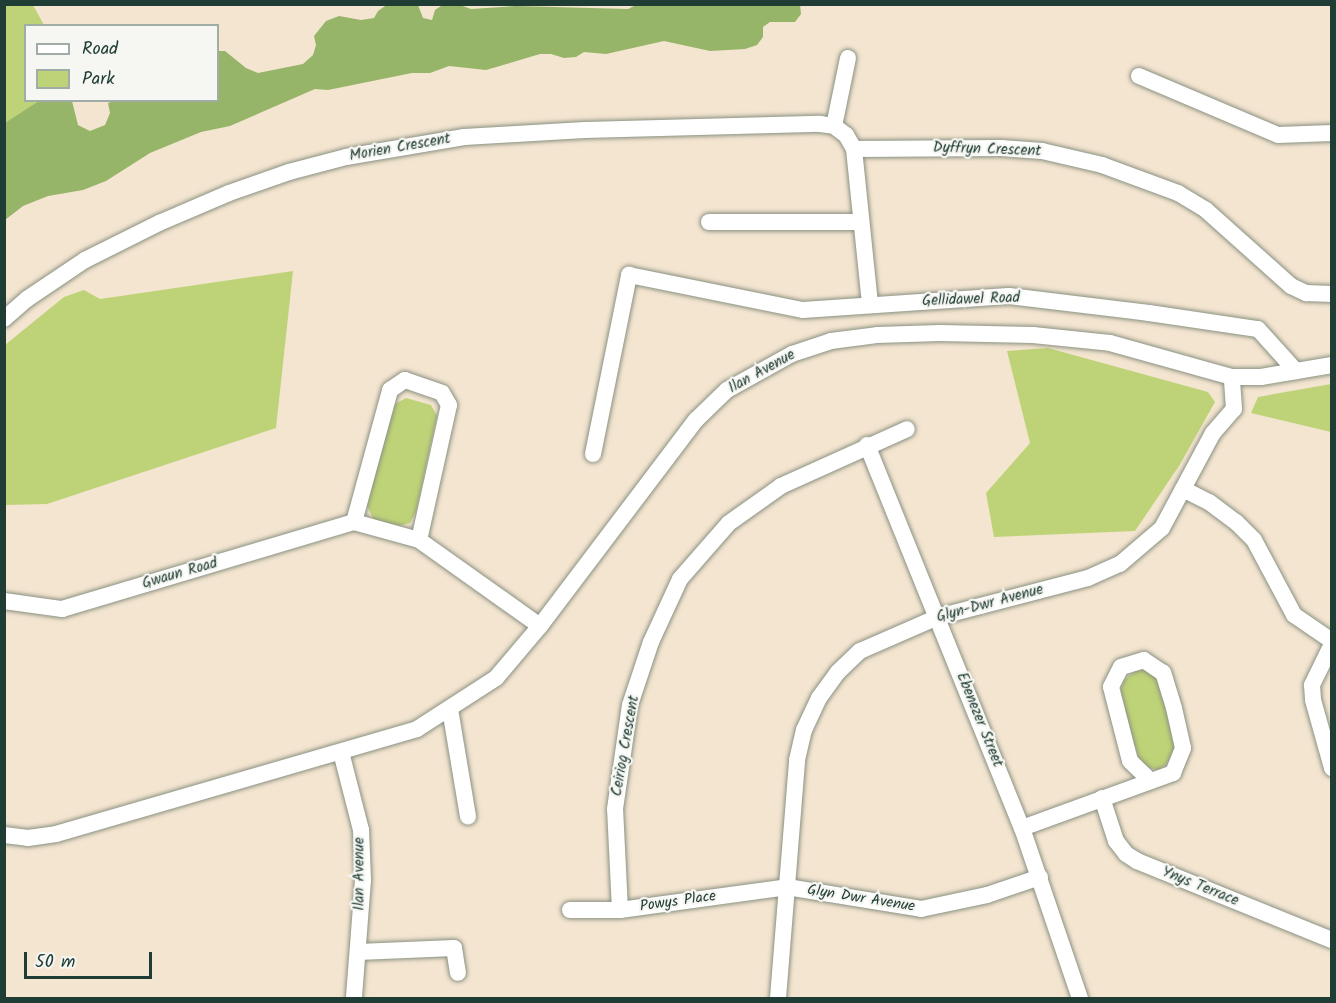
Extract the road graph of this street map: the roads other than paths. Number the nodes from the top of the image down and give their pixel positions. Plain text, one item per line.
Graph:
1 (848, 58) dead end
2 (1139, 76) dead end
3 (834, 126) junction
4 (1332, 133) edge
5 (854, 149) junction
6 (709, 222) dead end
7 (860, 222) junction
8 (1332, 294) edge
9 (870, 305) junction
10 (4, 319) edge
11 (1332, 365) edge
12 (1296, 371) junction
13 (1232, 377) junction
14 (907, 429) dead end
15 (867, 445) junction
16 (593, 454) dead end
17 (1184, 489) junction
18 (354, 522) junction
19 (419, 540) junction
20 (4, 601) edge
21 (938, 617) junction
22 (540, 626) junction
23 (1332, 643) edge
24 (450, 709) junction
25 (340, 752) junction
26 (1332, 768) edge
27 (1150, 780) junction
28 (1102, 798) junction
29 (468, 816) dead end
30 (1022, 828) junction
31 (4, 835) edge
32 (28, 838) junction
33 (4, 848) edge
34 (1040, 877) junction
35 (787, 887) junction
36 (570, 910) dead end
37 (620, 910) junction
38 (1332, 940) edge
39 (358, 951) junction
40 (458, 974) dead end
41 (354, 999) edge
42 (778, 999) edge
43 (1080, 999) edge

1 - 3 street
2 - 4 street
3 - 5 street
3 - 10 street, Morien Crescent
5 - 7 street
5 - 8 street, Dyffryn Crescent
6 - 7 street
7 - 9 street
9 - 12 street, Gellidawel Road
9 - 16 street, Gellidawel Road
11 - 12 street, Ilan Avenue
12 - 13 street, Ilan Avenue
13 - 17 street, Glyn-Dwr Avenue
13 - 22 street, Ilan Avenue
14 - 15 street, Ceiriog Crescent
15 - 21 street, Ebenezer Street
15 - 37 street, Ceiriog Crescent
17 - 21 street, Glyn-Dwr Avenue
17 - 23 street
18 - 19 street
18 - 19 street
18 - 20 street, Gwaun Road
19 - 22 street
21 - 30 street, Ebenezer Street
21 - 35 street, Glyn-Dwr Avenue
22 - 24 street, Ilan Avenue
23 - 26 street
24 - 25 street, Ilan Avenue
24 - 29 street
25 - 32 street, Ilan Avenue
25 - 39 street, Ilan Avenue
27 - 27 street
27 - 28 street
28 - 30 street
28 - 38 street, Ynys Terrace
30 - 34 street, Ebenezer Street
31 - 32 street
32 - 33 street
34 - 35 street, Glyn Dwr Avenue
34 - 43 street, Ebenezer Street
35 - 37 street, Powys Place
35 - 42 street, Glyn-Dwr Avenue
36 - 37 street, Powys Place
39 - 40 street
39 - 41 street, Ilan Avenue

